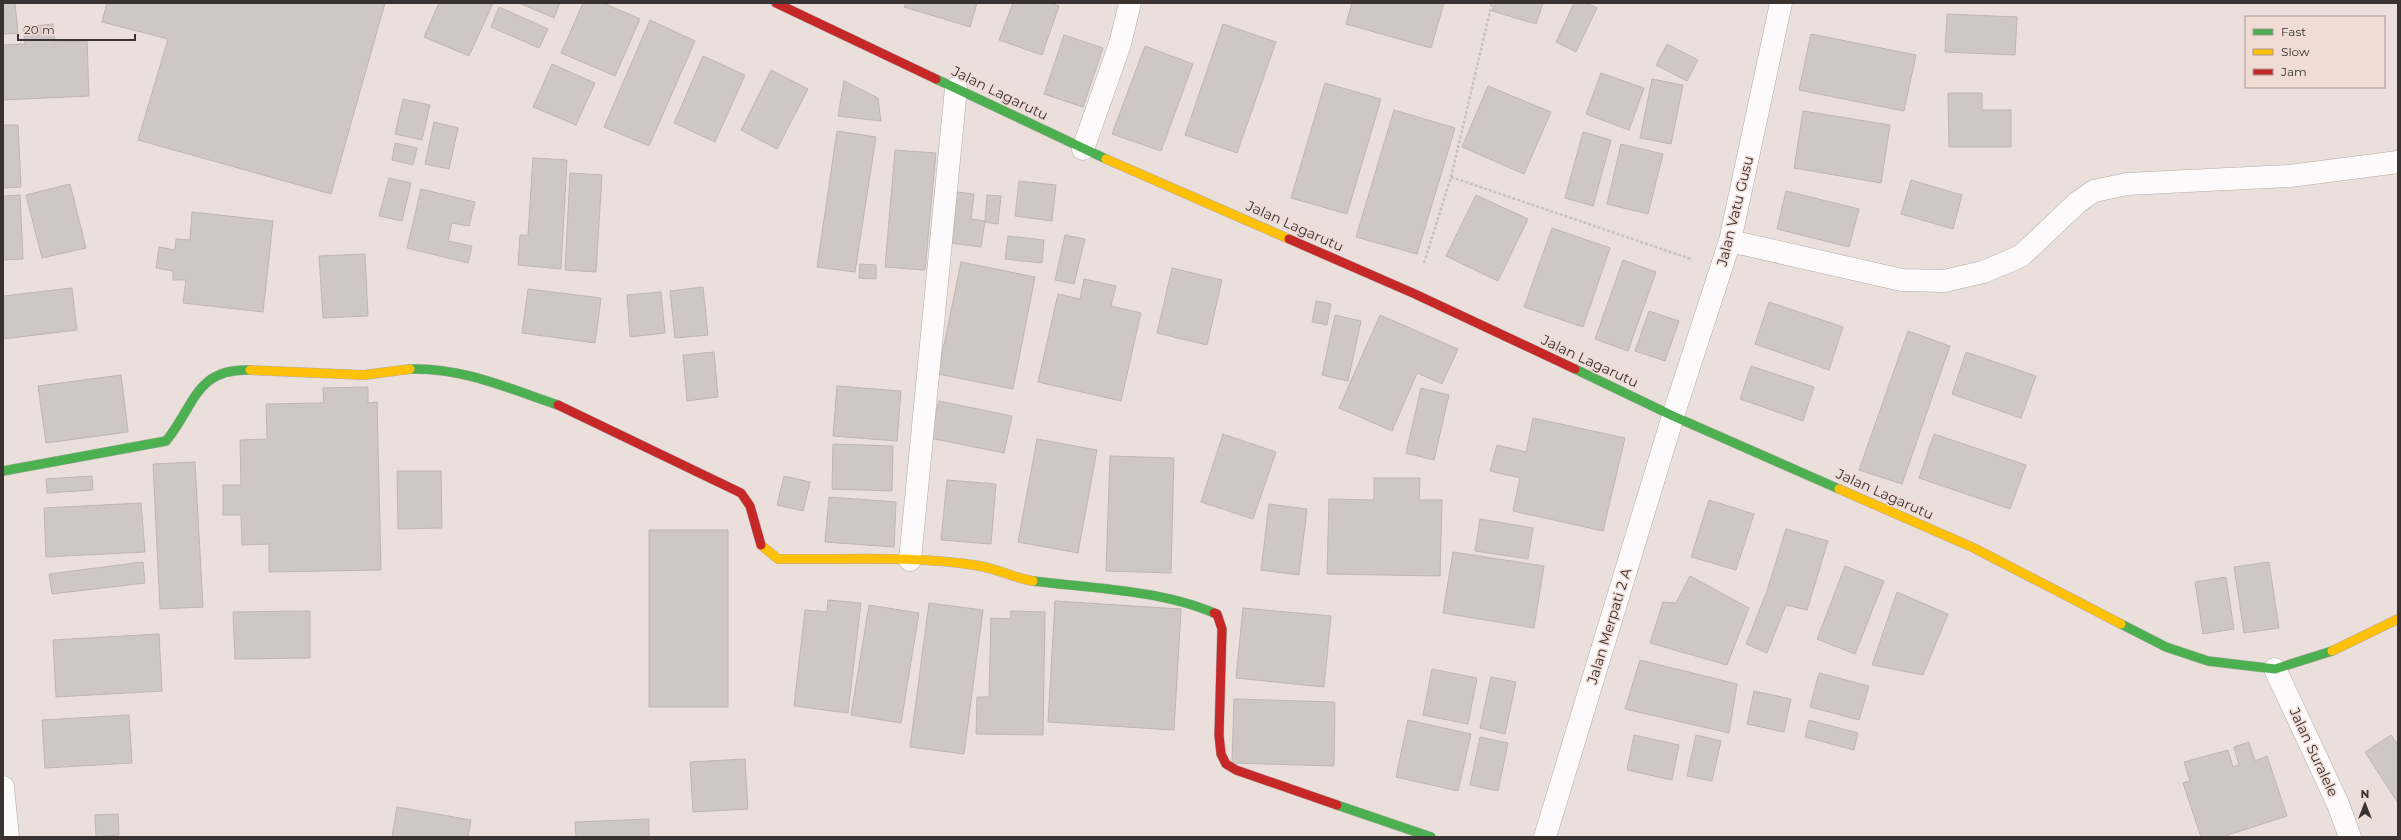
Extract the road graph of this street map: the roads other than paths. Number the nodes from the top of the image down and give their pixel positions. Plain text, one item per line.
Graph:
1 (776, 3) edge
2 (1130, 3) edge
3 (1782, 3) edge
4 (956, 88) junction
5 (1083, 149) junction
6 (2398, 162) edge
7 (1730, 241) junction
8 (1673, 416) junction
9 (3, 471) edge
10 (910, 560) junction
11 (2398, 619) edge
12 (2275, 669) junction
13 (3, 787) edge
14 (8, 837) edge
15 (1431, 837) edge
16 (1545, 837) edge
17 (2350, 837) edge

1 - 4 street, Jalan Lagarutu
2 - 5 street
3 - 7 street, Jalan Vatu Gusu
4 - 5 street, Jalan Lagarutu
4 - 10 street
5 - 8 street, Jalan Lagarutu
6 - 7 street
7 - 8 street, Jalan Vatu Gusu
8 - 12 street, Jalan Lagarutu
8 - 16 street, Jalan Merpati 2 A
9 - 10 street
10 - 15 street
11 - 12 street, Jalan Lagarutu
12 - 17 street, Jalan Suralele
13 - 14 street

